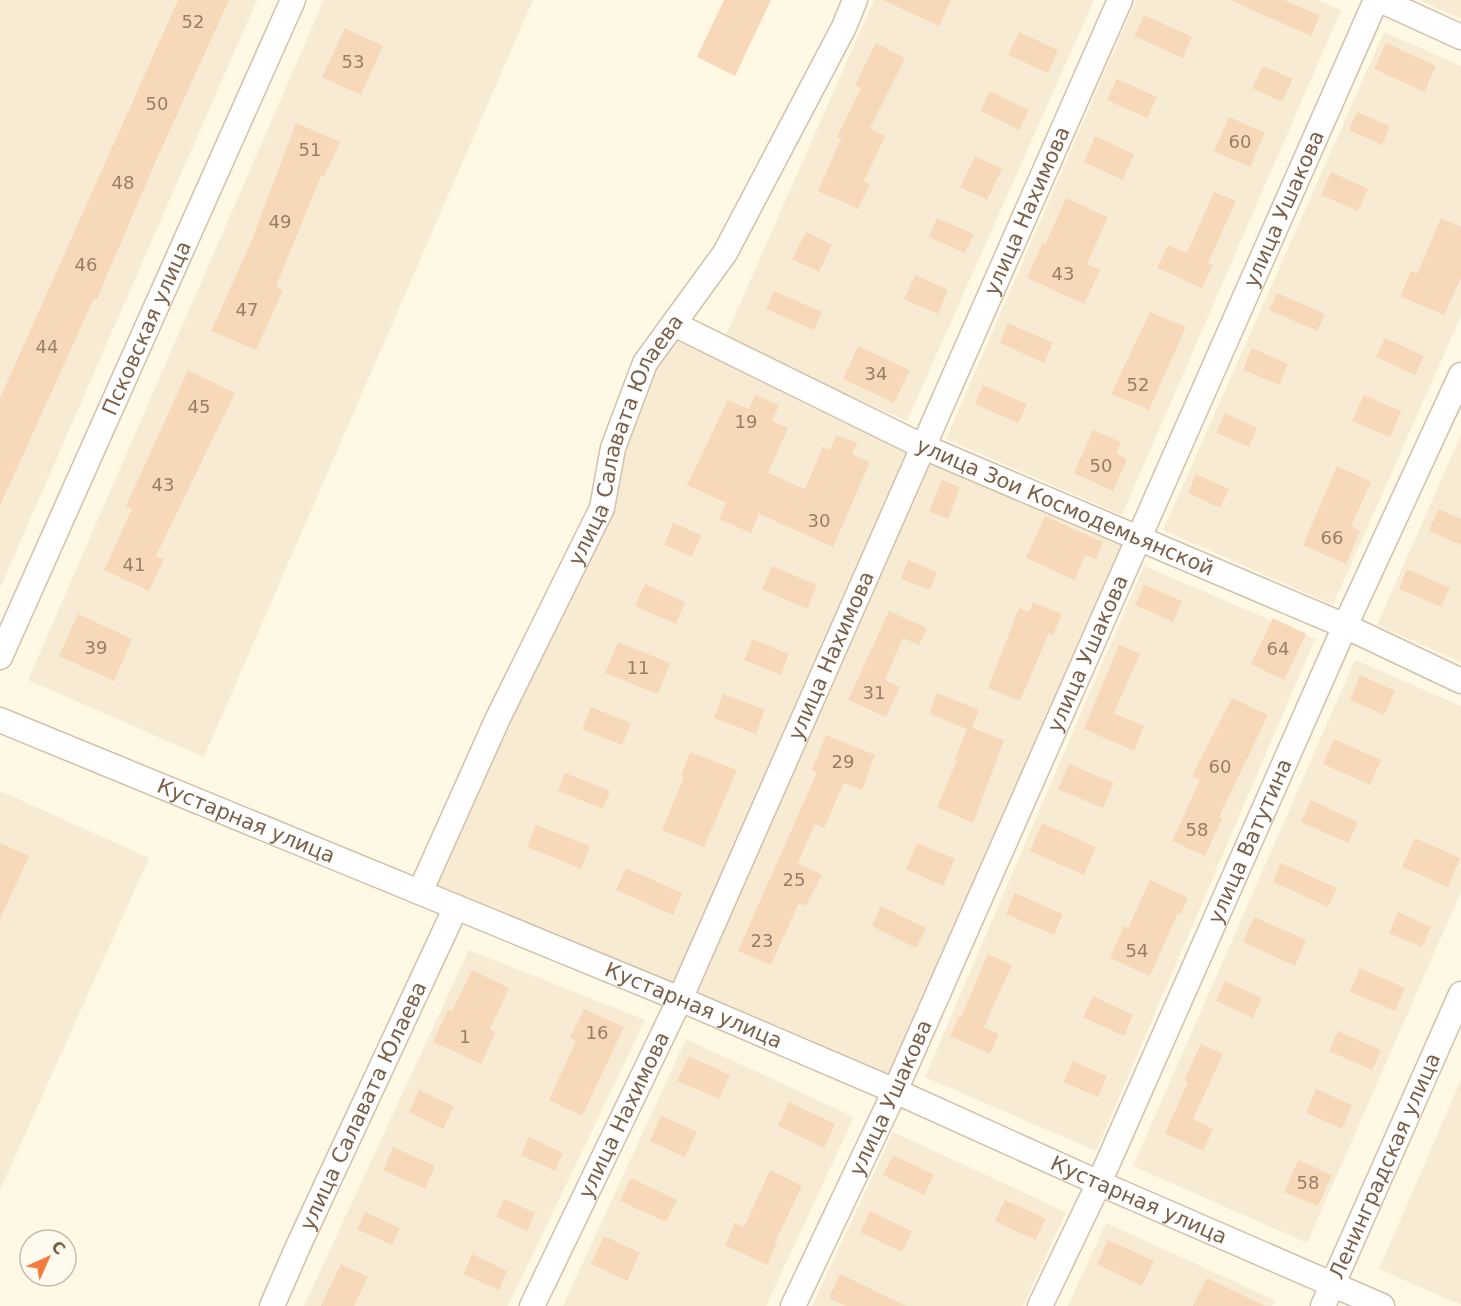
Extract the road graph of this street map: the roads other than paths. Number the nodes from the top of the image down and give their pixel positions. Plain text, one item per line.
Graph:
1 (293, 0) edge
2 (855, 0) edge
3 (1120, 0) edge
4 (1376, 0) edge
5 (1380, 0) edge
6 (1461, 37) edge
7 (674, 324) junction
8 (1461, 375) edge
9 (924, 447) junction
10 (1138, 537) junction
11 (1345, 627) junction
12 (0, 657) edge
13 (1461, 681) edge
14 (0, 720) edge
15 (420, 892) junction
16 (456, 907) junction
17 (1461, 993) edge
18 (680, 999) junction
19 (895, 1091) junction
20 (1099, 1183) junction
21 (1334, 1284) junction
22 (272, 1306) edge
23 (532, 1306) edge
24 (793, 1306) edge
25 (1040, 1306) edge
26 (1323, 1306) edge
27 (1382, 1306) edge

1 - 12 street, Псковская улица
2 - 7 street, улица Салавата Юлаева
3 - 9 street, улица Нахимова
4 - 10 street, улица Ушакова
5 - 6 street
7 - 9 street, улица Зои Космодемьянской
7 - 15 street, улица Салавата Юлаева
8 - 11 street, улица Ватутина
9 - 10 street, улица Зои Космодемьянской
9 - 18 street, улица Нахимова
10 - 11 street, улица Зои Космодемьянской
10 - 19 street, улица Ушакова
11 - 13 street, улица Зои Космодемьянской
11 - 20 street, улица Ватутина
14 - 15 street, Кустарная улица
15 - 16 street, Кустарная улица
16 - 18 street, Кустарная улица
16 - 22 street, улица Салавата Юлаева
17 - 21 street, Ленинградская улица
18 - 19 street, Кустарная улица
18 - 23 street, улица Нахимова
19 - 20 street, Кустарная улица
19 - 24 street, улица Ушакова
20 - 21 street, Кустарная улица
20 - 25 street, улица Ватутина
21 - 26 street, Ленинградская улица
21 - 27 street, Кустарная улица

